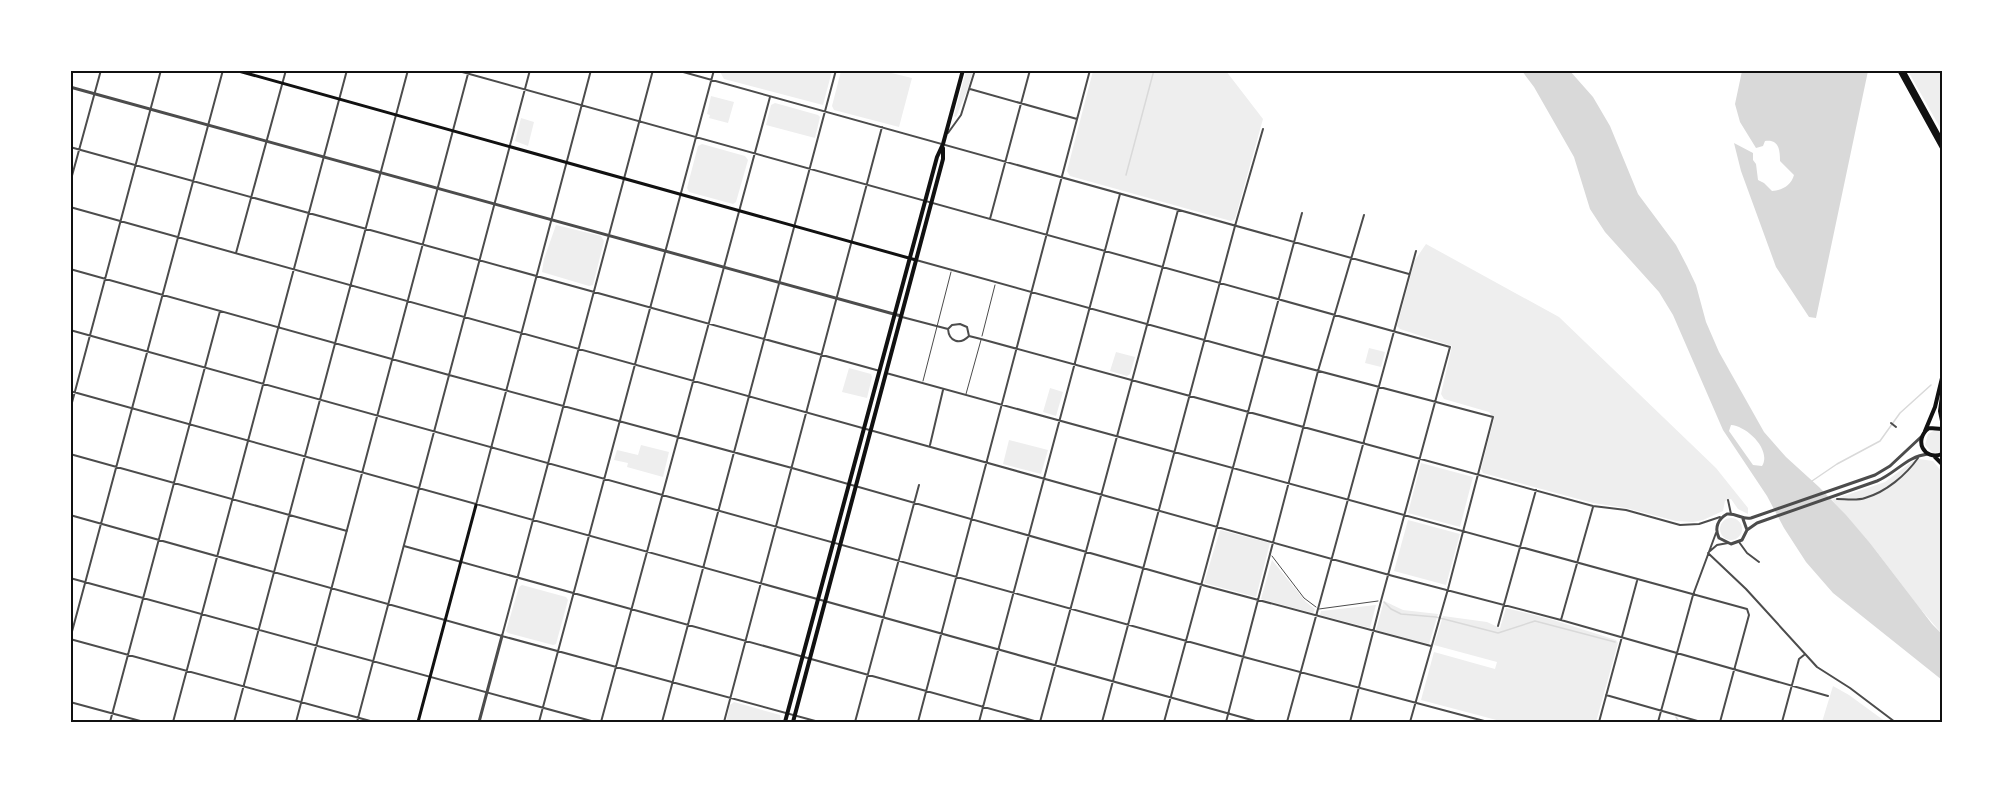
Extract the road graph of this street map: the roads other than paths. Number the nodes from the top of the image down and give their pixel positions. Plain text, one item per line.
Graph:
1 (101, 70) edge
2 (161, 70) edge
3 (223, 70) edge
4 (235, 70) edge
5 (285, 70) edge
6 (347, 70) edge
7 (408, 70) edge
8 (454, 70) edge
9 (530, 70) edge
10 (591, 70) edge
11 (653, 70) edge
12 (676, 70) edge
13 (714, 70) edge
14 (836, 70) edge
15 (963, 70) edge
16 (975, 70) edge
17 (1030, 70) edge
18 (1090, 70) edge
19 (1901, 70) edge
20 (468, 72) edge
21 (711, 80) junction
22 (282, 84) junction
23 (70, 87) edge
24 (970, 89) junction
25 (524, 90) junction
26 (94, 93) junction
27 (770, 97) junction
28 (339, 99) junction
29 (1021, 104) junction
30 (582, 106) junction
31 (151, 110) junction
32 (826, 112) junction
33 (396, 115) junction
34 (1077, 119) junction
35 (639, 123) junction
36 (208, 126) junction
37 (882, 127) junction
38 (1263, 129) dead end
39 (452, 131) junction
40 (946, 136) junction
41 (696, 138) junction
42 (267, 141) junction
43 (1942, 141) edge
44 (944, 144) junction
45 (70, 147) edge
46 (509, 147) junction
47 (1942, 148) edge
48 (79, 149) junction
49 (754, 154) junction
50 (324, 157) junction
51 (1005, 161) junction
52 (567, 162) junction
53 (137, 165) junction
54 (810, 169) junction
55 (381, 173) junction
56 (1062, 177) junction
57 (625, 178) junction
58 (194, 181) junction
59 (70, 183) edge
60 (867, 185) junction
61 (437, 188) junction
62 (682, 194) junction
63 (1120, 194) junction
64 (252, 197) junction
65 (925, 201) junction
66 (931, 203) junction
67 (494, 204) junction
68 (70, 207) edge
69 (739, 210) junction
70 (1178, 210) junction
71 (309, 213) junction
72 (1302, 213) dead end
73 (1364, 215) dead end
74 (990, 219) junction
75 (552, 220) junction
76 (121, 221) junction
77 (795, 226) junction
78 (1235, 226) junction
79 (366, 228) junction
80 (609, 235) junction
81 (1047, 235) junction
82 (179, 238) junction
83 (1294, 241) junction
84 (852, 242) junction
85 (423, 244) junction
86 (667, 251) junction
87 (1105, 251) junction
88 (1416, 251) dead end
89 (236, 253) junction
90 (1352, 257) junction
91 (910, 258) junction
92 (479, 260) junction
93 (916, 260) junction
94 (723, 267) junction
95 (1163, 267) junction
96 (70, 269) edge
97 (293, 269) junction
98 (951, 270) junction
99 (1409, 274) junction
100 (537, 275) junction
101 (106, 278) junction
102 (996, 282) junction
103 (1220, 282) junction
104 (780, 283) junction
105 (351, 285) junction
106 (594, 292) junction
107 (1032, 292) junction
108 (163, 295) junction
109 (1278, 298) junction
110 (837, 299) junction
111 (409, 301) junction
112 (651, 308) junction
113 (1090, 308) junction
114 (220, 311) junction
115 (895, 315) junction
116 (1335, 315) junction
117 (464, 316) junction
118 (901, 316) junction
119 (708, 324) junction
120 (1147, 324) junction
121 (936, 326) junction
122 (278, 327) junction
123 (948, 329) junction
124 (70, 330) edge
125 (1394, 330) junction
126 (522, 333) junction
127 (91, 336) junction
128 (969, 336) junction
129 (764, 339) junction
130 (981, 339) junction
131 (1205, 339) junction
132 (336, 343) junction
133 (579, 348) junction
134 (1017, 349) junction
135 (148, 351) junction
136 (822, 355) junction
137 (1263, 356) junction
138 (393, 359) junction
139 (1075, 364) junction
140 (636, 365) junction
141 (207, 367) junction
142 (879, 371) junction
143 (1318, 371) junction
144 (886, 373) junction
145 (449, 375) junction
146 (1942, 378) edge
147 (1132, 380) junction
148 (693, 381) junction
149 (263, 384) junction
150 (922, 384) junction
151 (1379, 386) junction
152 (506, 390) junction
153 (944, 390) junction
154 (70, 391) edge
155 (75, 392) junction
156 (966, 396) junction
157 (1190, 396) junction
158 (1942, 396) edge
159 (749, 397) junction
160 (321, 400) junction
161 (1436, 401) junction
162 (564, 406) junction
163 (1001, 406) junction
164 (132, 408) junction
165 (70, 410) edge
166 (1248, 411) junction
167 (807, 412) junction
168 (378, 416) junction
169 (1942, 421) edge
170 (621, 422) junction
171 (1060, 422) junction
172 (1892, 423) dead end
173 (191, 425) junction
174 (1304, 426) junction
175 (1896, 427) dead end
176 (864, 428) junction
177 (871, 429) junction
178 (1942, 429) edge
179 (1925, 431) junction
180 (434, 432) junction
181 (1117, 437) junction
182 (1922, 437) junction
183 (678, 438) junction
184 (249, 442) junction
185 (1363, 443) junction
186 (930, 446) junction
187 (491, 447) junction
188 (735, 452) junction
189 (1174, 453) junction
190 (70, 454) edge
191 (1928, 454) junction
192 (1942, 454) edge
193 (1919, 455) junction
194 (1935, 456) junction
195 (305, 458) junction
196 (1420, 459) junction
197 (549, 462) junction
198 (987, 462) junction
199 (1942, 464) edge
200 (116, 467) junction
201 (792, 468) junction
202 (1233, 469) junction
203 (363, 474) junction
204 (1478, 474) junction
205 (605, 478) junction
206 (1045, 478) junction
207 (174, 483) junction
208 (1289, 484) junction
209 (849, 485) junction
210 (919, 485) dead end
211 (855, 487) junction
212 (418, 489) junction
213 (1536, 490) junction
214 (662, 494) junction
215 (1102, 494) junction
216 (1837, 499) dead end
217 (233, 500) junction
218 (1347, 500) junction
219 (1728, 500) dead end
220 (914, 504) junction
221 (476, 505) junction
222 (1593, 506) junction
223 (1159, 509) junction
224 (719, 510) junction
225 (1731, 513) junction
226 (70, 515) edge
227 (290, 515) junction
228 (1405, 516) junction
229 (1723, 516) junction
230 (1743, 519) junction
231 (972, 520) junction
232 (533, 521) junction
233 (101, 523) junction
234 (776, 526) junction
235 (1217, 526) junction
236 (1747, 530) junction
237 (347, 531) junction
238 (1463, 531) junction
239 (1717, 531) junction
240 (589, 536) junction
241 (1029, 536) junction
242 (160, 539) junction
243 (1274, 541) junction
244 (1739, 542) junction
245 (834, 543) junction
246 (1728, 543) junction
247 (840, 544) junction
248 (404, 546) junction
249 (1520, 548) junction
250 (646, 552) junction
251 (1086, 552) junction
252 (1708, 553) junction
253 (1271, 554) junction
254 (218, 555) junction
255 (1331, 557) junction
256 (898, 560) junction
257 (1759, 561) dead end
258 (461, 562) junction
259 (1578, 563) junction
260 (704, 568) junction
261 (1143, 568) junction
262 (275, 571) junction
263 (1388, 574) junction
264 (957, 576) junction
265 (70, 578) edge
266 (517, 578) junction
267 (1638, 579) junction
268 (84, 582) junction
269 (761, 584) junction
270 (1201, 585) junction
271 (332, 588) junction
272 (1448, 589) junction
273 (1014, 592) junction
274 (574, 593) junction
275 (1693, 595) junction
276 (143, 597) junction
277 (819, 599) junction
278 (825, 601) junction
279 (1258, 601) junction
280 (1381, 601) junction
281 (388, 603) junction
282 (1504, 604) junction
283 (1071, 608) junction
284 (1317, 608) junction
285 (631, 609) junction
286 (202, 613) junction
287 (1315, 615) junction
288 (882, 617) junction
289 (445, 620) junction
290 (1561, 620) junction
291 (1129, 624) junction
292 (689, 625) junction
293 (1498, 626) dead end
294 (259, 629) junction
295 (1374, 632) junction
296 (942, 634) junction
297 (502, 636) junction
298 (1621, 638) junction
299 (71, 639) edge
300 (1186, 640) junction
301 (746, 641) junction
302 (317, 645) junction
303 (1431, 646) junction
304 (998, 650) junction
305 (558, 651) junction
306 (1676, 654) junction
307 (128, 655) junction
308 (1804, 655) junction
309 (803, 657) junction
310 (1244, 657) junction
311 (810, 659) junction
312 (373, 661) junction
313 (1056, 666) junction
314 (616, 667) junction
315 (1734, 670) junction
316 (186, 671) junction
317 (1302, 672) junction
318 (867, 675) junction
319 (430, 677) junction
320 (1113, 682) junction
321 (672, 683) junction
322 (1792, 686) junction
323 (244, 687) junction
324 (1360, 688) junction
325 (926, 692) junction
326 (486, 693) junction
327 (1606, 695) junction
328 (1828, 696) dead end
329 (730, 698) junction
330 (1170, 698) junction
331 (70, 702) edge
332 (302, 702) junction
333 (1415, 703) junction
334 (983, 707) junction
335 (543, 708) junction
336 (1661, 712) junction
337 (113, 714) junction
338 (788, 714) junction
339 (1228, 714) junction
340 (794, 716) junction
341 (358, 718) junction
342 (1473, 721) edge
343 (110, 723) edge
344 (144, 723) edge
345 (173, 723) edge
346 (234, 723) edge
347 (296, 723) edge
348 (357, 723) edge
349 (374, 723) edge
350 (418, 723) edge
351 (479, 723) edge
352 (539, 723) edge
353 (595, 723) edge
354 (601, 723) edge
355 (662, 723) edge
356 (724, 723) edge
357 (785, 723) edge
358 (793, 723) edge
359 (819, 723) edge
360 (855, 723) edge
361 (918, 723) edge
362 (979, 723) edge
363 (1039, 723) edge
364 (1102, 723) edge
365 (1164, 723) edge
366 (1226, 723) edge
367 (1259, 723) edge
368 (1287, 723) edge
369 (1350, 723) edge
370 (1410, 723) edge
371 (1488, 723) edge
372 (1599, 723) edge
373 (1658, 723) edge
374 (1701, 723) edge
375 (1720, 723) edge
376 (1782, 723) edge
377 (1895, 723) edge

1 - 26 street
2 - 31 street
3 - 36 street
4 - 22 main road
5 - 22 street
6 - 28 street
7 - 33 street
8 - 20 street
9 - 25 street
10 - 30 street
11 - 35 street
12 - 21 street
13 - 21 street
14 - 32 street
15 - 40 main road
16 - 24 street
17 - 29 street
18 - 34 street
19 - 43 main road
19 - 47 main road
20 - 25 street
20 - 39 street
21 - 27 street
21 - 41 street
22 - 28 main road
22 - 42 street
23 - 26 street
24 - 29 street
24 - 40 street
25 - 30 street
25 - 46 street
26 - 31 street
26 - 48 street
27 - 32 street
27 - 49 street
28 - 33 main road
28 - 50 street
29 - 34 street
29 - 51 street
30 - 35 street
30 - 52 street
31 - 36 street
31 - 53 street
32 - 37 street
32 - 54 street
33 - 39 main road
33 - 55 street
34 - 56 street
35 - 41 street
35 - 57 street
36 - 42 street
36 - 58 street
37 - 44 street
37 - 60 street
38 - 78 street
39 - 46 main road
39 - 61 street
40 - 44 main road
41 - 49 street
41 - 62 street
42 - 50 street
42 - 64 street
44 - 51 street
44 - 65 main road
44 - 66 main road
45 - 48 street
46 - 52 main road
46 - 67 street
48 - 53 street
48 - 59 street
49 - 54 street
49 - 69 street
50 - 55 street
50 - 71 street
51 - 56 street
51 - 74 street
52 - 57 main road
52 - 75 street
53 - 58 street
53 - 76 street
54 - 60 street
54 - 77 street
55 - 61 street
55 - 79 street
56 - 63 street
56 - 81 street
57 - 62 main road
57 - 80 street
58 - 64 street
58 - 82 street
60 - 65 street
60 - 84 street
61 - 67 street
61 - 85 street
62 - 69 main road
62 - 86 street
63 - 70 street
63 - 87 street
64 - 71 street
64 - 89 street
65 - 66 street
65 - 91 main road
66 - 74 street
66 - 93 main road
67 - 75 street
67 - 92 street
68 - 76 street
69 - 77 main road
69 - 94 street
70 - 78 street
70 - 95 street
71 - 79 street
71 - 97 street
72 - 83 street
73 - 90 street
74 - 81 street
75 - 80 street
75 - 100 street
76 - 82 street
76 - 101 street
77 - 84 main road
77 - 104 street
78 - 83 street
78 - 103 street
79 - 85 street
79 - 105 street
80 - 86 street
80 - 106 street
81 - 87 street
81 - 107 street
82 - 89 street
82 - 108 street
83 - 90 street
83 - 109 street
84 - 91 main road
84 - 110 street
85 - 92 street
85 - 111 street
86 - 94 street
86 - 112 street
87 - 95 street
87 - 113 street
88 - 99 street
89 - 97 street
90 - 99 street
90 - 116 street
91 - 93 main road
91 - 115 main road
92 - 100 street
92 - 117 street
93 - 98 street
93 - 118 main road
94 - 104 street
94 - 119 street
95 - 103 street
95 - 120 street
96 - 101 street
97 - 105 street
97 - 122 street
98 - 102 street
98 - 121 lane
99 - 125 street
100 - 106 street
100 - 126 street
101 - 108 street
101 - 127 street
102 - 107 street
102 - 130 lane
103 - 109 street
103 - 131 street
104 - 110 street
104 - 129 street
105 - 111 street
105 - 132 street
106 - 112 street
106 - 133 street
107 - 113 street
107 - 134 street
108 - 114 street
108 - 135 street
109 - 116 street
109 - 137 street
110 - 115 street
110 - 136 street
111 - 117 street
111 - 138 street
112 - 119 street
112 - 140 street
113 - 120 street
113 - 139 street
114 - 122 street
114 - 141 street
115 - 118 street
115 - 142 main road
116 - 125 street
116 - 143 street
117 - 126 street
117 - 145 street
118 - 121 street
118 - 144 main road
119 - 129 street
119 - 148 street
120 - 131 street
120 - 147 street
121 - 123 street
121 - 150 lane
122 - 132 street
122 - 149 street
123 - 128 street
123 - 128 street
124 - 127 street
125 - 151 street
125 - 161 street
126 - 133 street
126 - 152 street
127 - 135 street
127 - 155 street
128 - 130 street
129 - 136 street
129 - 159 street
130 - 134 street
130 - 156 lane
131 - 137 street
131 - 157 street
132 - 138 street
132 - 160 street
133 - 140 street
133 - 162 street
134 - 139 street
134 - 163 street
135 - 141 street
135 - 164 street
136 - 142 street
136 - 167 street
137 - 143 street
137 - 166 street
138 - 145 street
138 - 168 street
139 - 147 street
139 - 171 street
140 - 148 street
140 - 170 street
141 - 149 street
141 - 173 street
142 - 144 street
142 - 176 main road
143 - 151 street
143 - 174 street
144 - 150 street
144 - 177 main road
145 - 152 street
145 - 180 street
146 - 179 main road
147 - 157 street
147 - 181 street
148 - 159 street
148 - 183 street
149 - 160 street
149 - 184 street
150 - 153 street
151 - 161 street
151 - 185 street
152 - 162 street
152 - 187 street
153 - 156 street
153 - 186 street
154 - 155 street
155 - 164 street
155 - 165 street
156 - 163 street
157 - 166 street
157 - 189 street
158 - 169 main road
159 - 167 street
159 - 188 street
160 - 168 street
160 - 195 street
161 - 196 street
161 - 204 street
162 - 170 street
162 - 197 street
163 - 171 street
163 - 198 street
164 - 173 street
164 - 200 street
166 - 174 street
166 - 202 street
167 - 176 street
167 - 201 street
168 - 180 street
168 - 203 street
170 - 183 street
170 - 205 street
171 - 181 street
171 - 206 street
172 - 175 street
173 - 184 street
173 - 207 street
174 - 185 street
174 - 208 street
176 - 177 street
176 - 209 main road
177 - 186 street
177 - 211 main road
178 - 179 main road
179 - 182 main road
180 - 187 street
180 - 212 street
181 - 189 street
181 - 215 street
182 - 191 main road
182 - 230 street
183 - 188 street
183 - 214 street
184 - 195 street
184 - 217 street
185 - 196 street
185 - 218 street
186 - 198 street
187 - 197 street
187 - 221 street
188 - 201 street
188 - 224 street
189 - 202 street
189 - 223 street
190 - 200 street
191 - 193 street
191 - 194 main road
192 - 194 main road
193 - 216 street
193 - 236 street
194 - 199 main road
195 - 203 street
195 - 227 street
196 - 204 street
196 - 228 street
197 - 205 street
197 - 232 street
198 - 206 street
198 - 231 street
200 - 207 street
200 - 233 street
201 - 209 street
201 - 234 street
202 - 208 street
202 - 235 street
203 - 212 street
203 - 237 street
204 - 213 street
204 - 238 street
205 - 214 street
205 - 240 street
206 - 215 street
206 - 241 street
207 - 217 street
207 - 242 street
208 - 218 street
208 - 243 street
209 - 211 street
209 - 245 main road
210 - 220 street
211 - 220 street
211 - 247 main road
212 - 221 street
212 - 248 street
213 - 222 street
213 - 249 street
214 - 224 street
214 - 250 street
215 - 223 street
215 - 251 street
217 - 227 street
217 - 254 street
218 - 228 street
218 - 255 street
219 - 225 street
220 - 231 street
220 - 256 street
221 - 232 street
221 - 258 main road
222 - 229 street
222 - 259 street
223 - 235 street
223 - 261 street
224 - 234 street
224 - 260 street
225 - 229 street
225 - 230 street
226 - 233 street
227 - 237 street
227 - 262 street
228 - 238 street
228 - 263 street
229 - 239 street
230 - 236 street
231 - 241 street
231 - 264 street
232 - 240 street
232 - 266 street
233 - 242 street
233 - 268 street
234 - 245 street
234 - 269 street
235 - 243 street
235 - 270 street
236 - 244 street
237 - 271 street
238 - 249 street
238 - 272 street
239 - 246 street
239 - 252 street
240 - 250 street
240 - 274 street
241 - 251 street
241 - 273 street
242 - 254 street
242 - 276 street
243 - 253 street
243 - 255 street
244 - 246 street
244 - 257 street
245 - 247 street
245 - 277 main road
246 - 252 street
247 - 256 street
247 - 278 main road
248 - 258 street
248 - 281 street
249 - 259 street
249 - 282 street
250 - 260 street
250 - 285 street
251 - 261 street
251 - 283 street
252 - 275 street
252 - 308 street
253 - 279 street
253 - 284 lane
254 - 262 street
254 - 286 street
255 - 263 street
255 - 284 street
256 - 264 street
256 - 288 street
258 - 266 street
258 - 289 main road
259 - 267 street
259 - 290 street
260 - 269 street
260 - 292 street
261 - 270 street
261 - 291 street
262 - 271 street
262 - 294 street
263 - 272 street
263 - 280 street
264 - 273 street
264 - 296 street
265 - 268 street
266 - 274 street
266 - 297 street
267 - 275 street
267 - 298 street
268 - 276 street
268 - 299 street
269 - 277 street
269 - 301 street
270 - 279 street
270 - 300 street
271 - 281 street
271 - 302 street
272 - 282 street
272 - 303 street
273 - 283 street
273 - 304 street
274 - 285 street
274 - 305 street
275 - 306 street
275 - 315 street
276 - 286 street
276 - 307 street
277 - 278 street
277 - 309 main road
278 - 288 street
278 - 311 main road
279 - 287 street
279 - 310 street
280 - 284 lane
280 - 295 street
281 - 289 street
281 - 312 street
282 - 290 street
282 - 293 street
283 - 291 street
283 - 313 street
284 - 287 street
285 - 292 street
285 - 314 street
286 - 294 street
286 - 316 street
287 - 295 street
287 - 317 street
288 - 296 street
288 - 318 street
289 - 297 street
289 - 319 main road
290 - 298 street
291 - 300 street
291 - 320 street
292 - 301 street
292 - 321 street
294 - 302 street
294 - 323 street
295 - 303 street
295 - 324 street
296 - 304 street
296 - 325 street
297 - 305 street
297 - 326 street
298 - 306 street
298 - 327 street
299 - 307 street
300 - 310 street
300 - 330 street
301 - 309 street
301 - 329 street
302 - 312 street
302 - 332 street
303 - 333 street
304 - 313 street
304 - 334 street
305 - 314 street
305 - 335 street
306 - 315 street
306 - 336 street
307 - 316 street
307 - 337 street
308 - 322 street
308 - 377 street
309 - 311 street
309 - 338 main road
310 - 317 street
310 - 339 street
311 - 318 street
311 - 340 main road
312 - 319 street
312 - 341 street
313 - 320 street
313 - 363 street
314 - 321 street
314 - 354 street
315 - 322 street
315 - 375 street
316 - 323 street
316 - 345 street
317 - 324 street
317 - 368 street
318 - 325 street
318 - 360 street
319 - 326 street
319 - 350 main road
320 - 330 street
320 - 364 street
321 - 329 street
321 - 355 street
322 - 328 street
322 - 376 street
323 - 332 street
323 - 346 street
324 - 333 street
324 - 369 street
325 - 334 street
325 - 361 street
326 - 335 street
326 - 351 street
327 - 336 street
327 - 372 street
329 - 338 street
329 - 356 street
330 - 339 street
330 - 365 street
331 - 337 street
332 - 341 street
332 - 347 street
333 - 342 street
333 - 370 street
334 - 362 street
334 - 363 street
335 - 352 street
335 - 353 street
336 - 373 street
336 - 374 street
337 - 343 street
337 - 344 street
338 - 340 street
338 - 357 main road
339 - 366 street
339 - 367 street
340 - 358 main road
340 - 359 street
341 - 348 street
341 - 349 street
342 - 371 street

